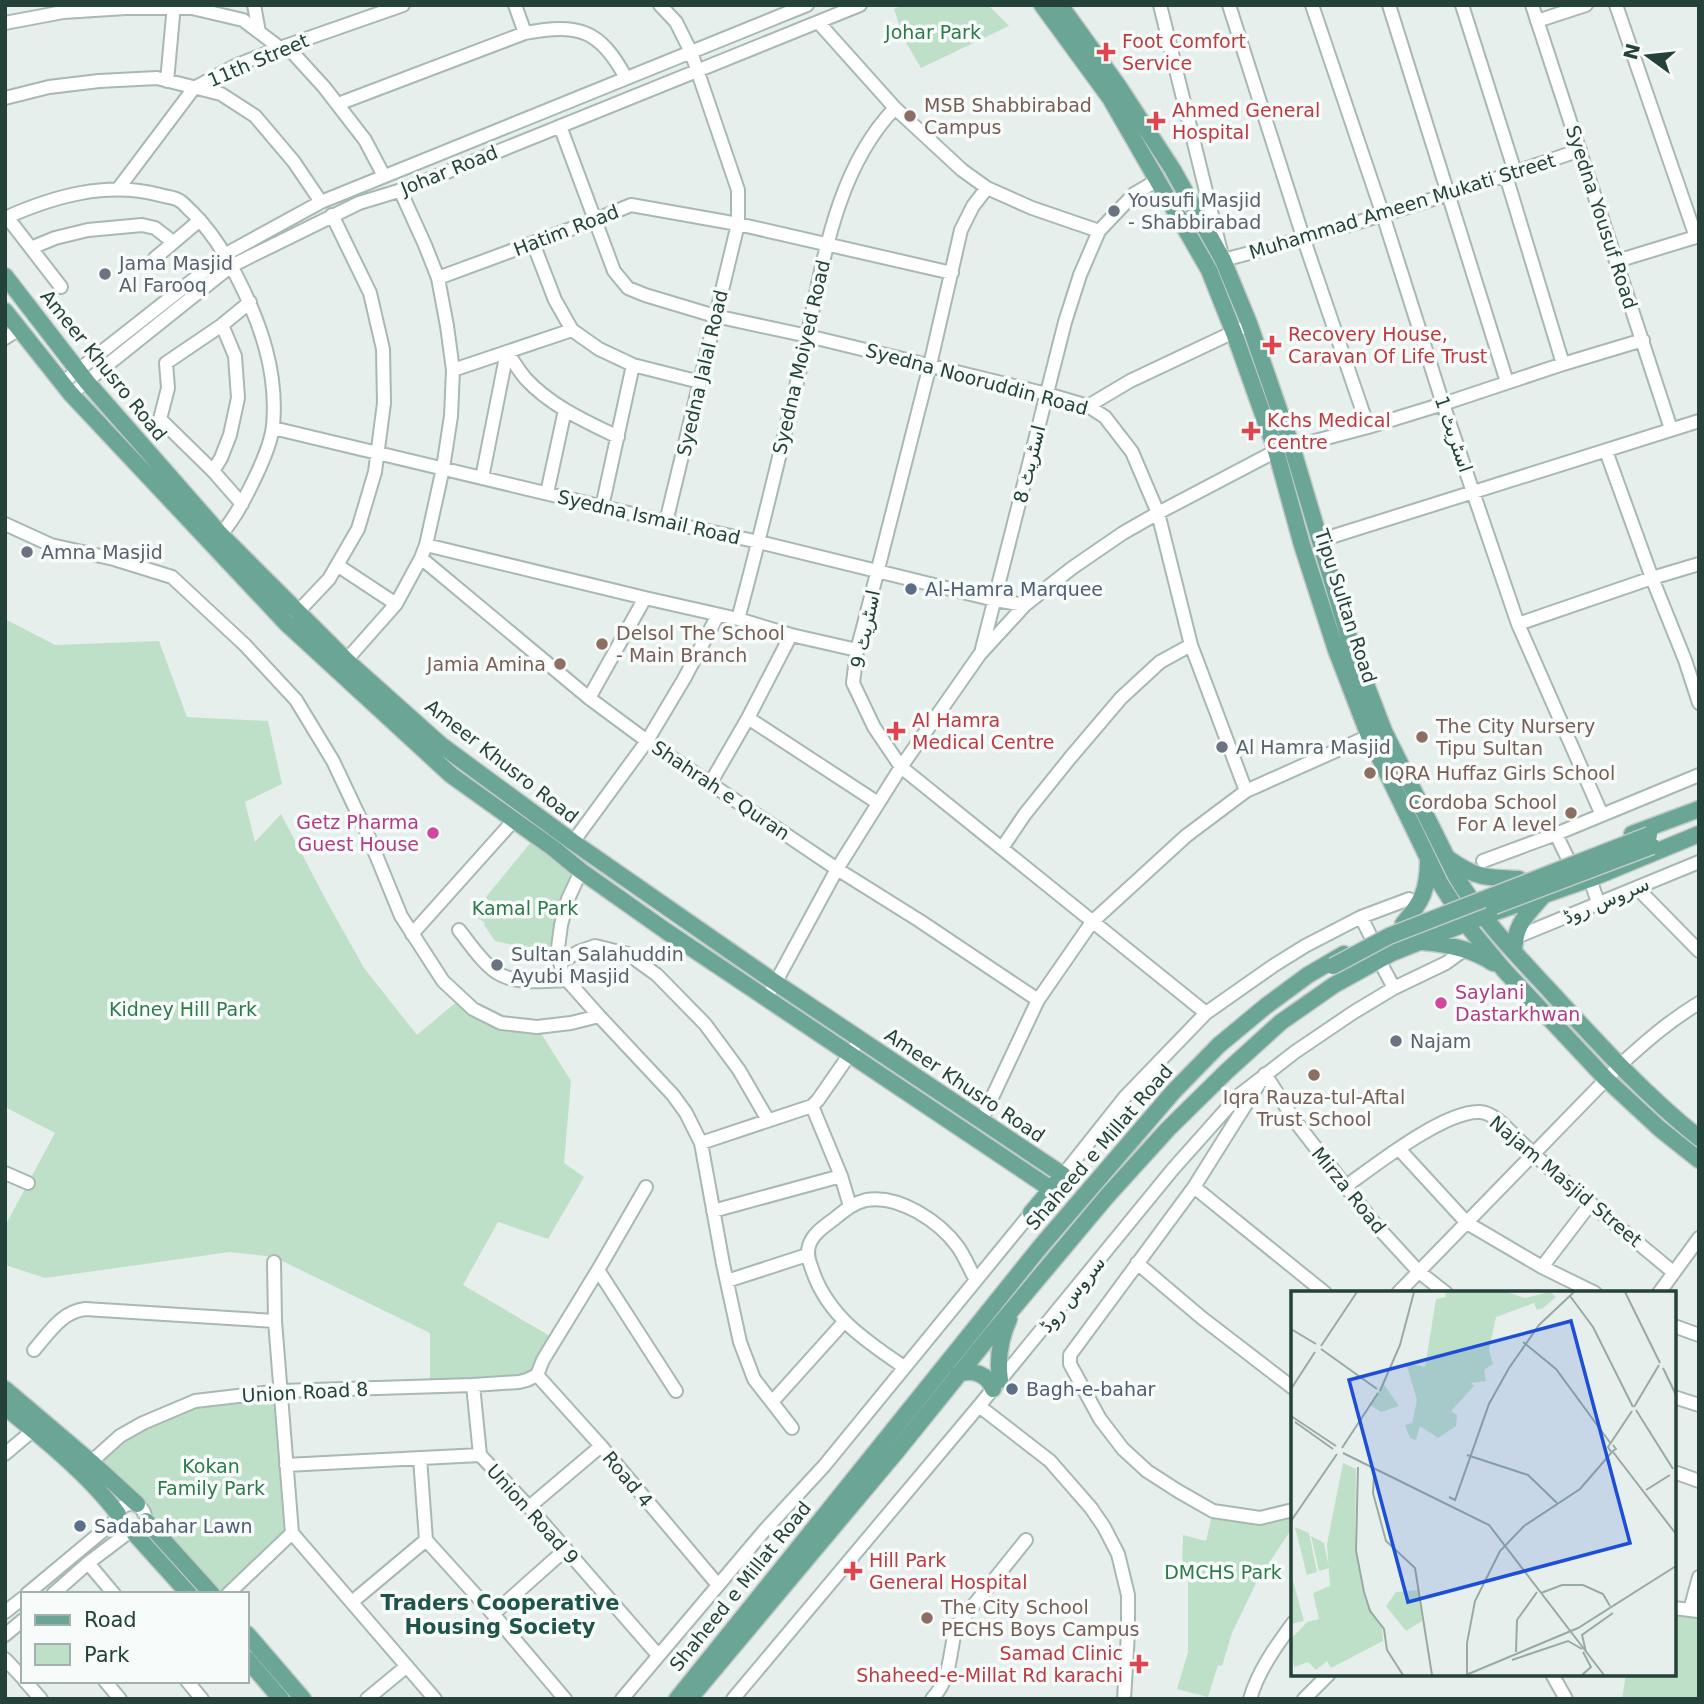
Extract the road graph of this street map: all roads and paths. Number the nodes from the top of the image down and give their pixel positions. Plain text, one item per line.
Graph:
1 (254, 5) edge
2 (403, 5) edge
3 (515, 5) edge
4 (660, 5) edge
5 (807, 5) edge
6 (860, 5) edge
7 (1042, 5) edge
8 (1060, 5) edge
9 (1160, 5) edge
10 (1230, 5) edge
11 (1312, 5) edge
12 (1389, 5) edge
13 (1462, 5) edge
14 (1532, 5) edge
15 (1586, 5) edge
16 (1616, 5) edge
17 (126, 7) edge
18 (174, 7) edge
19 (62, 8) edge
20 (818, 22) junction
21 (1537, 22) junction
22 (5, 23) edge
23 (259, 32) junction
24 (525, 33) junction
25 (280, 48) junction
26 (691, 52) junction
27 (697, 70) junction
28 (626, 78) junction
29 (167, 81) junction
30 (194, 88) junction
31 (5, 99) edge
32 (338, 104) junction
33 (563, 104) junction
34 (895, 108) junction
35 (566, 124) junction
36 (1580, 150) junction
37 (390, 174) junction
38 (1510, 174) junction
39 (1158, 180) junction
40 (987, 188) junction
41 (118, 189) junction
42 (402, 189) junction
43 (1449, 195) junction
44 (321, 202) junction
45 (332, 215) junction
46 (1383, 215) junction
47 (6, 218) edge
48 (200, 220) junction
49 (595, 220) junction
50 (738, 224) junction
51 (1099, 231) junction
52 (1697, 236) edge
53 (1304, 240) junction
54 (173, 243) junction
55 (533, 243) junction
56 (826, 245) junction
57 (31, 248) junction
58 (155, 258) dead end
59 (228, 260) junction
60 (1223, 260) junction
61 (1617, 261) junction
62 (1209, 270) junction
63 (951, 273) junction
64 (5, 276) edge
65 (438, 278) junction
66 (61, 287) dead end
67 (250, 302) junction
68 (5, 311) edge
69 (715, 316) junction
70 (1249, 323) junction
71 (222, 325) junction
72 (572, 330) junction
73 (1234, 333) junction
74 (12, 334) edge
75 (808, 336) junction
76 (1643, 340) junction
77 (507, 352) junction
78 (1563, 363) junction
79 (633, 365) junction
80 (930, 365) junction
81 (453, 370) junction
82 (83, 376) junction
83 (700, 382) junction
84 (1507, 382) junction
85 (66, 389) junction
86 (1047, 394) junction
87 (1443, 404) junction
88 (1088, 406) junction
89 (565, 410) junction
90 (1699, 421) edge
91 (1368, 427) junction
92 (273, 428) junction
93 (1671, 429) junction
94 (618, 437) junction
95 (1292, 447) junction
96 (1606, 451) junction
97 (378, 452) junction
98 (1276, 452) junction
99 (443, 468) junction
100 (213, 471) junction
101 (482, 478) junction
102 (1474, 492) junction
103 (547, 493) junction
104 (242, 504) junction
105 (602, 507) junction
106 (1158, 513) junction
107 (666, 522) junction
108 (5, 524) edge
109 (216, 540) junction
110 (1321, 540) junction
111 (759, 542) junction
112 (1303, 545) junction
113 (424, 552) junction
114 (1699, 564) edge
115 (337, 565) junction
116 (877, 572) junction
117 (1652, 578) junction
118 (645, 598) junction
119 (995, 600) junction
120 (396, 604) junction
121 (1025, 605) junction
122 (718, 615) junction
123 (292, 618) junction
124 (738, 619) junction
125 (1518, 624) junction
126 (791, 635) junction
127 (1191, 645) junction
128 (858, 650) junction
129 (980, 654) junction
130 (1699, 654) edge
131 (1685, 660) junction
132 (342, 665) junction
133 (589, 698) junction
134 (1699, 703) edge
135 (748, 718) junction
136 (1369, 736) junction
137 (647, 741) junction
138 (901, 767) junction
139 (1699, 775) edge
140 (710, 782) junction
141 (1246, 791) junction
142 (878, 803) junction
143 (1699, 809) edge
144 (1602, 815) junction
145 (1699, 816) edge
146 (514, 820) junction
147 (1699, 828) edge
148 (1556, 834) junction
149 (1699, 834) edge
150 (1650, 841) junction
151 (573, 842) junction
152 (1002, 848) junction
153 (1447, 857) junction
154 (1568, 859) junction
155 (1428, 860) junction
156 (1483, 861) dead end
157 (1699, 862) edge
158 (838, 869) junction
159 (581, 871) junction
160 (1590, 878) junction
161 (1519, 879) junction
162 (1496, 887) junction
163 (1638, 888) junction
164 (1470, 897) junction
165 (1542, 897) junction
166 (1409, 899) dead end
167 (1599, 905) junction
168 (1447, 907) junction
169 (1508, 907) junction
170 (1484, 916) junction
171 (1361, 917) junction
172 (1092, 922) junction
173 (1403, 924) junction
174 (1459, 926) junction
175 (459, 930) dead end
176 (412, 934) junction
177 (1371, 937) junction
178 (1418, 942) junction
179 (1514, 945) junction
180 (1464, 950) junction
181 (1699, 951) edge
182 (1379, 960) junction
183 (560, 963) junction
184 (1335, 970) junction
185 (1504, 970) junction
186 (567, 980) junction
187 (776, 983) junction
188 (1394, 988) junction
189 (767, 999) junction
190 (1038, 1000) junction
191 (1699, 1003) edge
192 (1206, 1013) junction
193 (599, 1017) junction
194 (859, 1040) junction
195 (850, 1054) junction
196 (1619, 1066) junction
197 (1265, 1074) junction
198 (1606, 1079) junction
199 (812, 1106) junction
200 (768, 1119) junction
201 (981, 1121) junction
202 (1699, 1138) edge
203 (701, 1143) junction
204 (1154, 1144) junction
205 (1399, 1149) junction
206 (1533, 1154) junction
207 (1699, 1160) edge
208 (1111, 1163) junction
209 (5, 1173) edge
210 (1063, 1175) junction
211 (841, 1176) junction
212 (27, 1183) dead end
213 (1345, 1186) junction
214 (646, 1187) dead end
215 (1194, 1187) junction
216 (1051, 1189) junction
217 (1591, 1203) junction
218 (850, 1206) junction
219 (713, 1211) junction
220 (1031, 1213) junction
221 (1065, 1217) junction
222 (1467, 1223) junction
223 (1699, 1238) edge
224 (1041, 1246) junction
225 (807, 1255) junction
226 (274, 1262) dead end
227 (1137, 1263) junction
228 (1542, 1267) junction
229 (598, 1269) junction
230 (1419, 1272) junction
231 (1673, 1272) junction
232 (976, 1280) junction
233 (727, 1281) junction
234 (1323, 1291) edge
235 (1400, 1291) edge
236 (1444, 1291) edge
237 (1591, 1291) edge
238 (1660, 1291) edge
239 (1014, 1307) junction
240 (275, 1321) junction
241 (844, 1322) junction
242 (1676, 1327) edge
243 (1699, 1335) edge
244 (34, 1350) dead end
245 (904, 1367) junction
246 (958, 1374) junction
247 (537, 1375) junction
248 (473, 1385) junction
249 (997, 1385) junction
250 (1291, 1386) edge
251 (5, 1389) edge
252 (281, 1391) junction
253 (676, 1391) dead end
254 (1676, 1398) edge
255 (772, 1402) junction
256 (1699, 1405) edge
257 (979, 1406) junction
258 (5, 1407) edge
259 (39, 1426) junction
260 (792, 1429) dead end
261 (601, 1446) junction
262 (5, 1454) edge
263 (480, 1455) junction
264 (420, 1458) junction
265 (91, 1462) junction
266 (286, 1465) junction
267 (1676, 1473) edge
268 (1699, 1480) edge
269 (137, 1504) junction
270 (529, 1507) junction
271 (1291, 1510) edge
272 (117, 1517) junction
273 (146, 1521) junction
274 (131, 1533) junction
275 (292, 1533) junction
276 (426, 1540) junction
277 (1026, 1540) dead end
278 (566, 1549) junction
279 (88, 1563) junction
280 (1699, 1577) edge
281 (718, 1585) junction
282 (29, 1592) edge
283 (56, 1592) edge
284 (112, 1592) edge
285 (187, 1592) edge
286 (210, 1592) edge
287 (230, 1592) edge
288 (21, 1600) edge
289 (352, 1602) junction
290 (1676, 1608) edge
291 (6, 1611) edge
292 (1695, 1611) edge
293 (493, 1614) junction
294 (21, 1622) edge
295 (1291, 1626) edge
296 (5, 1635) edge
297 (248, 1635) edge
298 (658, 1655) junction
299 (5, 1659) edge
300 (248, 1661) edge
301 (407, 1666) junction
302 (1327, 1676) edge
303 (1553, 1676) edge
304 (21, 1677) edge
305 (27, 1683) edge
306 (107, 1683) edge
307 (189, 1683) edge
308 (41, 1699) edge
309 (120, 1699) edge
310 (202, 1699) edge
311 (281, 1699) edge
312 (303, 1699) edge
313 (367, 1699) edge
314 (435, 1699) edge
315 (565, 1699) edge
316 (622, 1699) edge
317 (677, 1699) edge
318 (690, 1699) edge
319 (733, 1699) edge
320 (932, 1699) edge
321 (1125, 1699) edge
322 (1250, 1699) edge
323 (1304, 1699) edge
324 (1566, 1699) edge

1 - 23 street
2 - 25 street, 11th Street
3 - 24 street
4 - 26 street
5 - 26 street, Johar Road
6 - 20 street, Johar Road
7 - 39 main road, Tipu Sultan Road
8 - 60 main road, Tipu Sultan Road
9 - 60 street
10 - 53 street
11 - 46 street, اسٹریٹ 1
12 - 43 street
13 - 38 street
14 - 21 street, Syedna Yousuf Road
15 - 21 street
16 - 52 street
17 - 18 street
17 - 19 street
18 - 23 street
18 - 29 street
19 - 22 street
20 - 27 street, Johar Road
20 - 34 street
21 - 36 street, Syedna Yousuf Road
23 - 25 street
24 - 28 street
24 - 32 street
25 - 30 street, 11th Street
25 - 32 street
26 - 27 street
26 - 28 street, Johar Road
27 - 35 street, Johar Road
27 - 50 street, Syedna Jalal Road
28 - 33 street, Johar Road
29 - 30 street
29 - 31 street
30 - 41 street, 11th Street
30 - 44 street
32 - 37 street
33 - 35 street, Syedna Nooruddin Road
33 - 37 street, Johar Road
34 - 40 street
34 - 56 street, Syedna Moiyed Road
35 - 42 street, Johar Road
35 - 49 street, Syedna Nooruddin Road
36 - 38 street, Muhammad Ameen Mukati Street
36 - 61 street, Syedna Yousuf Road
37 - 42 street
37 - 44 street, Johar Road
38 - 43 street, Muhammad Ameen Mukati Street
38 - 78 street
39 - 51 street, اسٹریٹ 8
39 - 62 main road, Tipu Sultan Road
40 - 51 street
40 - 63 street, اسٹریٹ 9
41 - 47 street
41 - 48 street
42 - 45 street, Johar Road
42 - 65 street
43 - 46 street, Muhammad Ameen Mukati Street
43 - 84 street
44 - 59 street, Johar Road
45 - 59 street, Johar Road
45 - 97 street
46 - 53 street, Muhammad Ameen Mukati Street
46 - 87 street, اسٹریٹ 1
47 - 57 street
48 - 54 street
48 - 59 street
49 - 50 street, Hatim Road
49 - 55 street, Hatim Road
49 - 69 street, Syedna Nooruddin Road
50 - 56 street, Hatim Road
50 - 69 street, Syedna Jalal Road
51 - 86 street, اسٹریٹ 8
52 - 61 street
53 - 60 street, Muhammad Ameen Mukati Street
53 - 91 street
54 - 57 street
54 - 58 street
55 - 65 street, Hatim Road
55 - 72 street
56 - 63 street, Hatim Road
56 - 75 street, Syedna Moiyed Road
57 - 66 street
59 - 67 street
59 - 82 street, Johar Road
60 - 62 main road
60 - 70 main road, Tipu Sultan Road
61 - 76 street, Syedna Yousuf Road
62 - 73 main road, Tipu Sultan Road
63 - 80 street, اسٹریٹ 9
64 - 82 main road, Ameer Khusro Road
65 - 81 street
67 - 71 street
67 - 92 street
68 - 74 main road, Ameer Khusro Road
69 - 75 street, Syedna Nooruddin Road
69 - 83 street, Syedna Jalal Road
70 - 73 street
70 - 95 main road, Tipu Sultan Road
71 - 100 street
71 - 100 street
72 - 77 street
72 - 79 street
73 - 88 street
73 - 98 main road, Tipu Sultan Road
74 - 85 main road, Ameer Khusro Road
75 - 80 street, Syedna Nooruddin Road
75 - 111 street, Syedna Moiyed Road
76 - 78 street
76 - 93 street, Syedna Yousuf Road
77 - 81 street
77 - 89 street
77 - 101 street
78 - 84 street
79 - 83 street
79 - 94 street
80 - 86 street, Syedna Nooruddin Road
80 - 116 street, اسٹریٹ 9
81 - 99 street
82 - 85 street, Johar Road
82 - 109 main road, Ameer Khusro Road
83 - 107 street, Syedna Jalal Road
84 - 87 street
85 - 109 main road, Ameer Khusro Road
86 - 88 street, Syedna Nooruddin Road
86 - 119 street, اسٹریٹ 8
87 - 91 street
87 - 102 street, اسٹریٹ 1
88 - 106 street, Syedna Nooruddin Road
89 - 94 street
89 - 103 street
90 - 93 street
91 - 95 street
92 - 97 street, Syedna Ismail Road
92 - 104 street
93 - 96 street
94 - 105 street
95 - 110 main road, Tipu Sultan Road
96 - 102 street
96 - 117 street
97 - 99 street, Syedna Ismail Road
97 - 115 street
98 - 106 street
98 - 112 main road, Tipu Sultan Road
99 - 101 street, Syedna Ismail Road
99 - 113 street
100 - 104 street
101 - 103 street, Syedna Ismail Road
102 - 110 street
102 - 125 street, اسٹریٹ 1
103 - 105 street, Syedna Ismail Road
104 - 109 street
105 - 107 street, Syedna Ismail Road
106 - 121 street
106 - 127 street, Syedna Nooruddin Road
107 - 111 street, Syedna Ismail Road
108 - 176 street
109 - 123 main road, Ameer Khusro Road
110 - 112 main road
110 - 153 main road, Tipu Sultan Road
111 - 116 street, Syedna Ismail Road
111 - 124 street, Syedna Moiyed Road
112 - 136 main road, Tipu Sultan Road
113 - 118 street
113 - 120 street
113 - 133 street, Shahrah e Quran
114 - 117 street
115 - 120 street
115 - 123 street
116 - 119 street, Syedna Ismail Road
116 - 128 street, اسٹریٹ 9
117 - 125 street
117 - 131 street
118 - 122 street
118 - 133 street
119 - 121 street, Syedna Ismail Road
119 - 129 street, اسٹریٹ 8
120 - 132 street
121 - 129 street
122 - 124 street
122 - 137 street
123 - 132 main road, Ameer Khusro Road
124 - 126 street
125 - 144 street, اسٹریٹ 1
126 - 128 street
126 - 135 street
127 - 141 street, Syedna Nooruddin Road
127 - 152 street
128 - 138 street, اسٹریٹ 9
129 - 138 street
130 - 131 street
131 - 134 street
132 - 146 main road, Ameer Khusro Road
132 - 151 main road, Ameer Khusro Road
133 - 137 street, Shahrah e Quran
135 - 140 street
135 - 142 street
136 - 141 street
136 - 155 main road, Tipu Sultan Road
137 - 140 street, Shahrah e Quran
137 - 151 street
138 - 142 street
138 - 152 street, اسٹریٹ 9
139 - 144 street
140 - 158 street, Shahrah e Quran
141 - 172 street
142 - 158 street
143 - 154 main road, Shaheed e Millat Road
144 - 148 street
145 - 150 main road
146 - 159 main road, Ameer Khusro Road
146 - 176 street
147 - 150 main road
148 - 154 street
148 - 156 street
149 - 160 main road, Shaheed e Millat Road
150 - 184 main road, bridge
151 - 187 main road, Ameer Khusro Road
152 - 172 street, اسٹریٹ 9
153 - 161 main road
153 - 164 main road, Tipu Sultan Road
154 - 161 main road, Shaheed e Millat Road
155 - 168 main road, Tipu Sultan Road
155 - 173 main road
157 - 163 street, سروس روڈ
158 - 187 street
158 - 190 street, Shahrah e Quran
159 - 183 street
159 - 189 main road, Ameer Khusro Road
160 - 165 main road, Shaheed e Millat Road
160 - 167 street
161 - 162 main road, Shaheed e Millat Road
162 - 164 main road, Shaheed e Millat Road
162 - 169 main road
163 - 167 street, سروس روڈ
163 - 181 street
164 - 168 main road, Shaheed e Millat Road
164 - 170 main road, Tipu Sultan Road
165 - 169 main road, Shaheed e Millat Road
165 - 179 main road
166 - 171 street
167 - 179 street, سروس روڈ
168 - 173 main road, Shaheed e Millat Road
168 - 174 main road, Tipu Sultan Road
169 - 170 main road, Shaheed e Millat Road
170 - 174 main road, Shaheed e Millat Road
170 - 179 main road, Tipu Sultan Road
171 - 177 street
171 - 192 street
172 - 190 street
172 - 192 street, اسٹریٹ 9
173 - 177 main road, Shaheed e Millat Road
174 - 178 main road, Shaheed e Millat Road
174 - 185 main road, Tipu Sultan Road
175 - 186 street
176 - 193 street
177 - 208 main road, Shaheed e Millat Road
178 - 180 main road
178 - 182 main road, Shaheed e Millat Road
179 - 196 main road, Tipu Sultan Road
180 - 185 main road
180 - 188 street, سروس روڈ
182 - 188 street
182 - 204 main road, Shaheed e Millat Road
183 - 186 street
183 - 200 street
184 - 204 main road
184 - 208 main road
185 - 198 main road, Tipu Sultan Road
186 - 193 street
187 - 189 street
187 - 194 main road, Ameer Khusro Road
188 - 197 street, سروس روڈ
189 - 195 main road, Ameer Khusro Road
190 - 201 street
191 - 196 street
192 - 210 street
193 - 203 street
194 - 195 street
194 - 201 main road, Ameer Khusro Road
195 - 199 street
195 - 216 main road, Ameer Khusro Road
196 - 198 street
196 - 202 main road, Tipu Sultan Road
197 - 213 street, Mirza Road
197 - 215 street
197 - 249 street, سروس روڈ
198 - 206 street
198 - 207 main road, Tipu Sultan Road
199 - 200 street
199 - 211 street
200 - 203 street
201 - 210 main road, Ameer Khusro Road
203 - 219 street
204 - 239 main road, Shaheed e Millat Road
205 - 206 street, Najam Masjid Street
205 - 213 street, Najam Masjid Street
205 - 222 street
206 - 217 street, Najam Masjid Street
206 - 222 street
208 - 221 main road, Shaheed e Millat Road
209 - 212 street
210 - 216 main road
211 - 218 street
211 - 219 street
213 - 230 street, Mirza Road
214 - 229 street
215 - 227 street
215 - 234 street
216 - 220 main road
217 - 228 street
217 - 231 street, Najam Masjid Street
218 - 225 street
218 - 232 street
219 - 233 street
220 - 221 main road
220 - 224 main road
220 - 232 street
221 - 224 main road, Shaheed e Millat Road
222 - 228 street
222 - 230 street
223 - 231 street
224 - 317 main road, Shaheed e Millat Road
225 - 233 street
225 - 241 street
226 - 240 street
227 - 250 street
227 - 271 street
228 - 237 street
229 - 247 street
229 - 253 street
230 - 235 street
230 - 236 street, Mirza Road
231 - 238 street
232 - 245 street
233 - 255 street
239 - 246 main road, Shaheed e Millat Road
239 - 249 main road
240 - 244 street
240 - 252 street
241 - 245 street
241 - 255 street
242 - 243 street
245 - 281 street
246 - 249 main road
246 - 318 main road, Shaheed e Millat Road
247 - 248 street, Union Road 8
247 - 261 street, Road 4
248 - 252 street, Union Road 8
248 - 263 street
249 - 257 street, سروس روڈ
251 - 259 main road
252 - 265 street, Union Road 8
252 - 266 street
254 - 256 street
255 - 260 street
257 - 319 street, سروس روڈ
257 - 321 street
258 - 259 main road
259 - 262 street
259 - 265 main road
259 - 272 main road
261 - 270 street
261 - 281 street, Road 4
263 - 264 street, Union Road 9
263 - 270 street, Union Road 9
264 - 266 street, Union Road 9
264 - 276 street
265 - 269 main road
266 - 275 street
267 - 268 street
269 - 272 street
269 - 273 street
270 - 278 street, Union Road 9
272 - 274 street
272 - 282 street
273 - 274 street
273 - 286 main road
274 - 279 street
274 - 285 main road
275 - 287 street
275 - 289 street
276 - 289 street
276 - 293 street
277 - 320 street
278 - 293 street
278 - 298 street, Union Road 9
279 - 283 street
279 - 284 street
280 - 292 street
281 - 298 street
288 - 291 street
289 - 301 street
290 - 292 street
293 - 315 street
294 - 296 street
295 - 322 street
297 - 312 main road
298 - 316 street
299 - 304 street
300 - 311 main road
301 - 313 street
301 - 314 street
302 - 323 street
303 - 324 street
305 - 308 street
306 - 309 street
307 - 310 street

